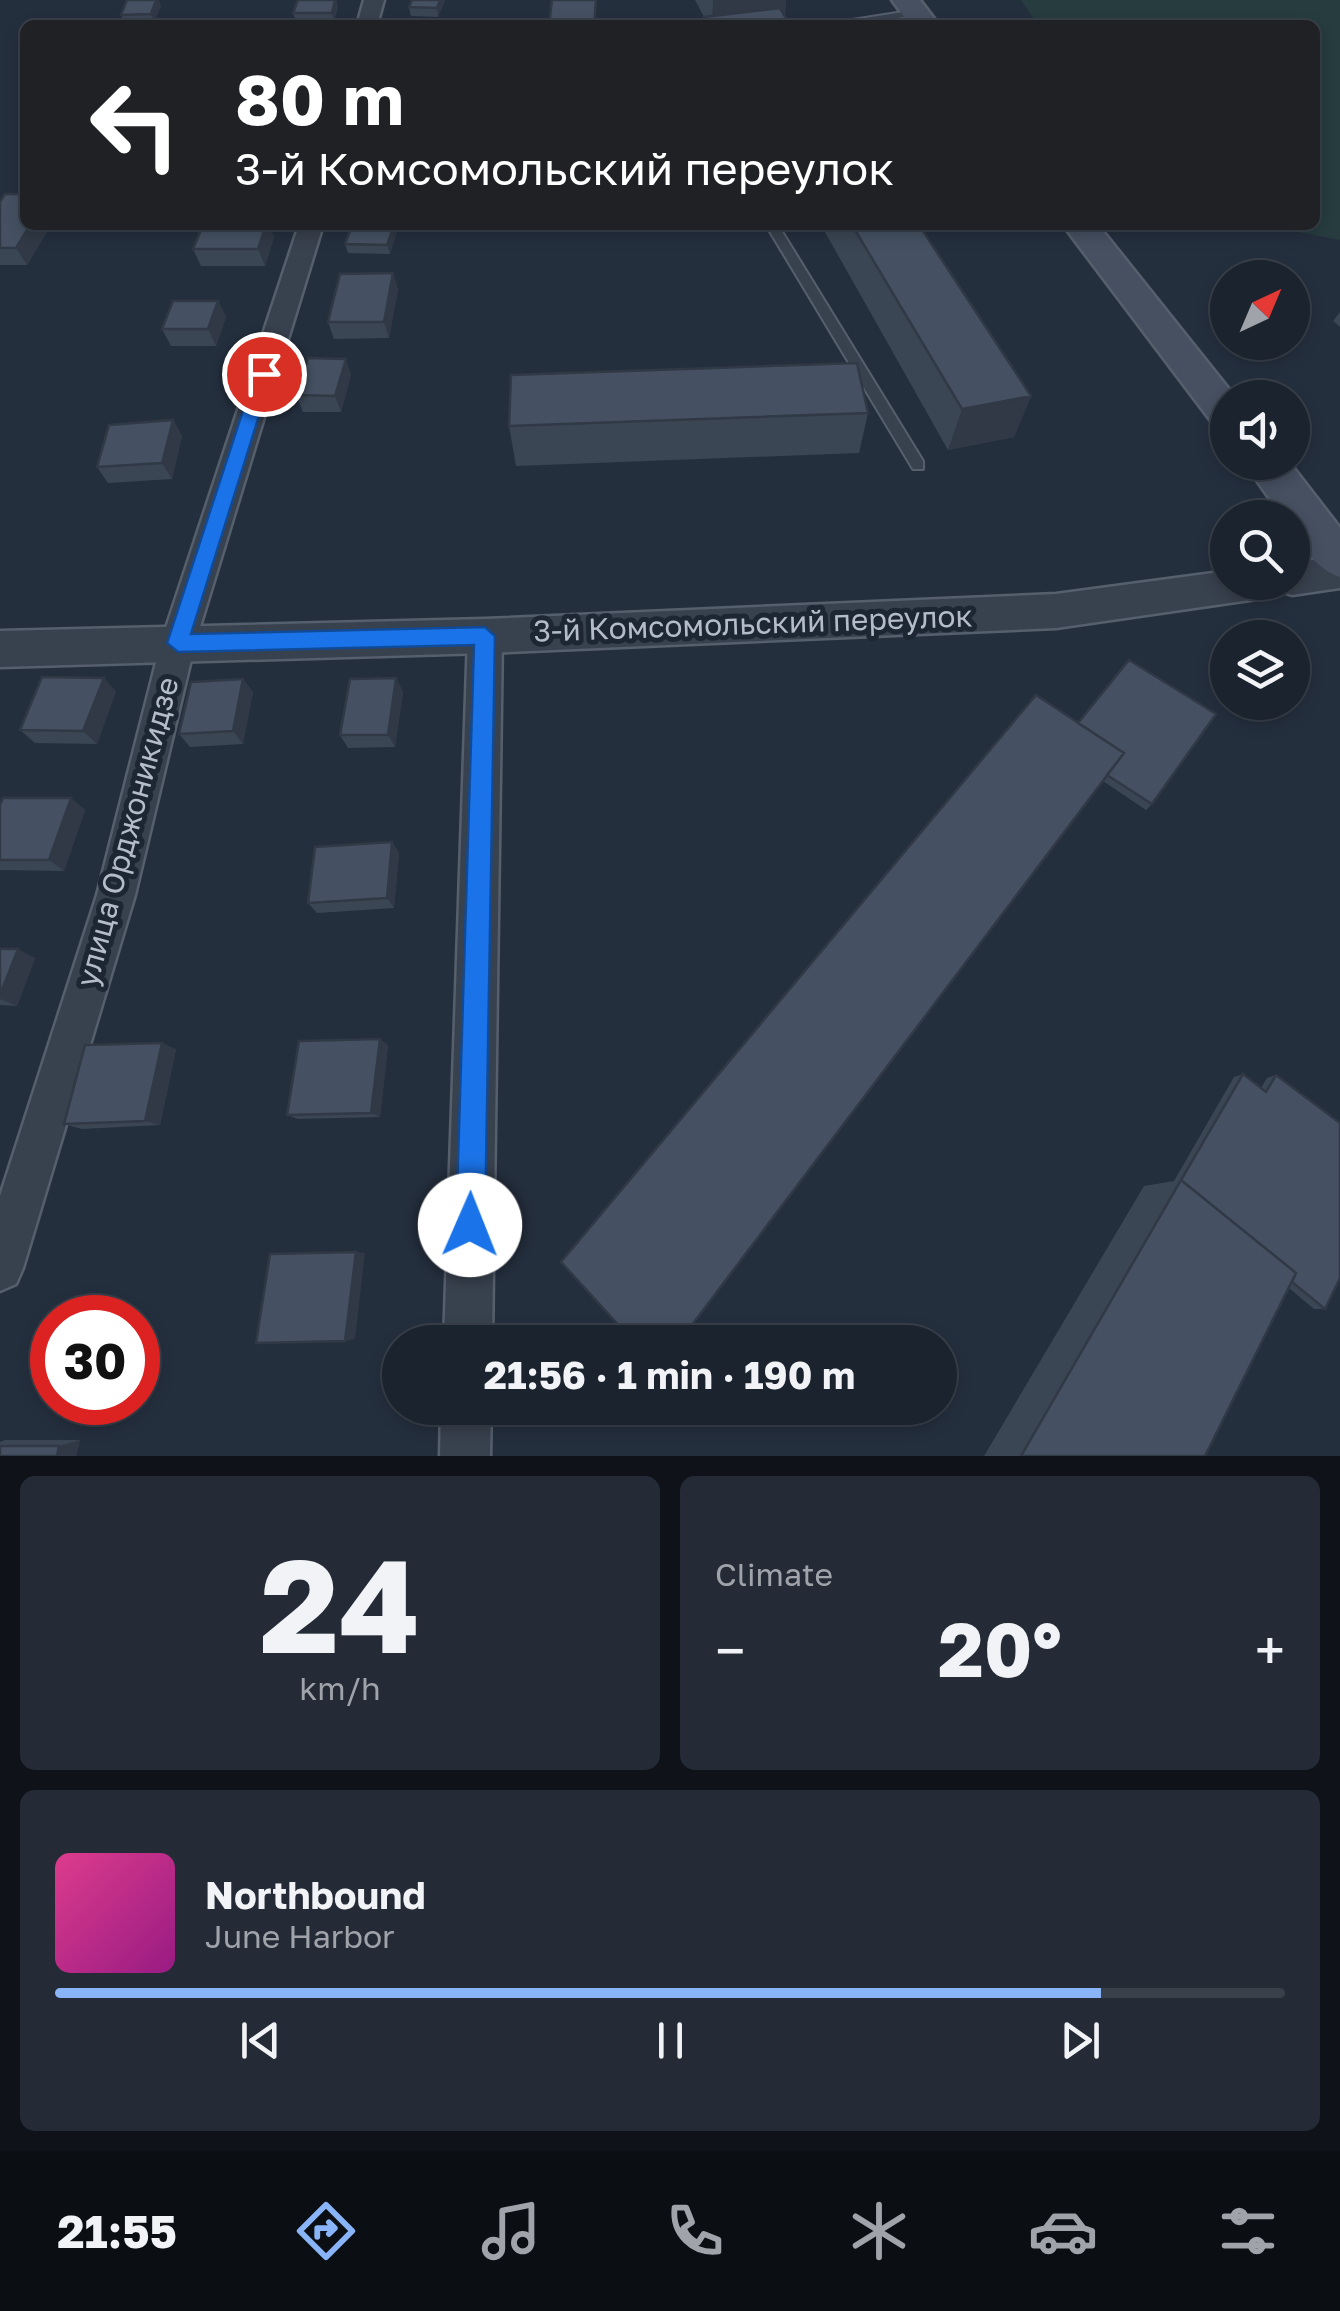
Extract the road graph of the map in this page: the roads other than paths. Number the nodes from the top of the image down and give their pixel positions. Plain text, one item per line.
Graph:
1 (916, 13) edge
2 (864, 20) edge
3 (309, 230) edge
4 (775, 230) edge
5 (1084, 230) edge
6 (1210, 392) edge
7 (918, 465) dead end
8 (1278, 480) edge
9 (1340, 560) edge
10 (1340, 572) edge
11 (1310, 576) edge
12 (1210, 590) edge
13 (485, 636) junction
14 (178, 643) junction
15 (0, 649) edge
16 (0, 1268) edge
17 (468, 1325) edge
18 (466, 1425) edge
19 (465, 1456) edge

1 - 2 lane
3 - 14 street, улица Орджоникидзе
4 - 7 lane
5 - 6 main road
8 - 9 main road
10 - 11 street
12 - 13 street, 3-й Комсомольский переулок
13 - 14 street, 3-й Комсомольский переулок
13 - 17 street
14 - 15 street, 3-й Комсомольский переулок
14 - 16 street, улица Орджоникидзе
18 - 19 street

